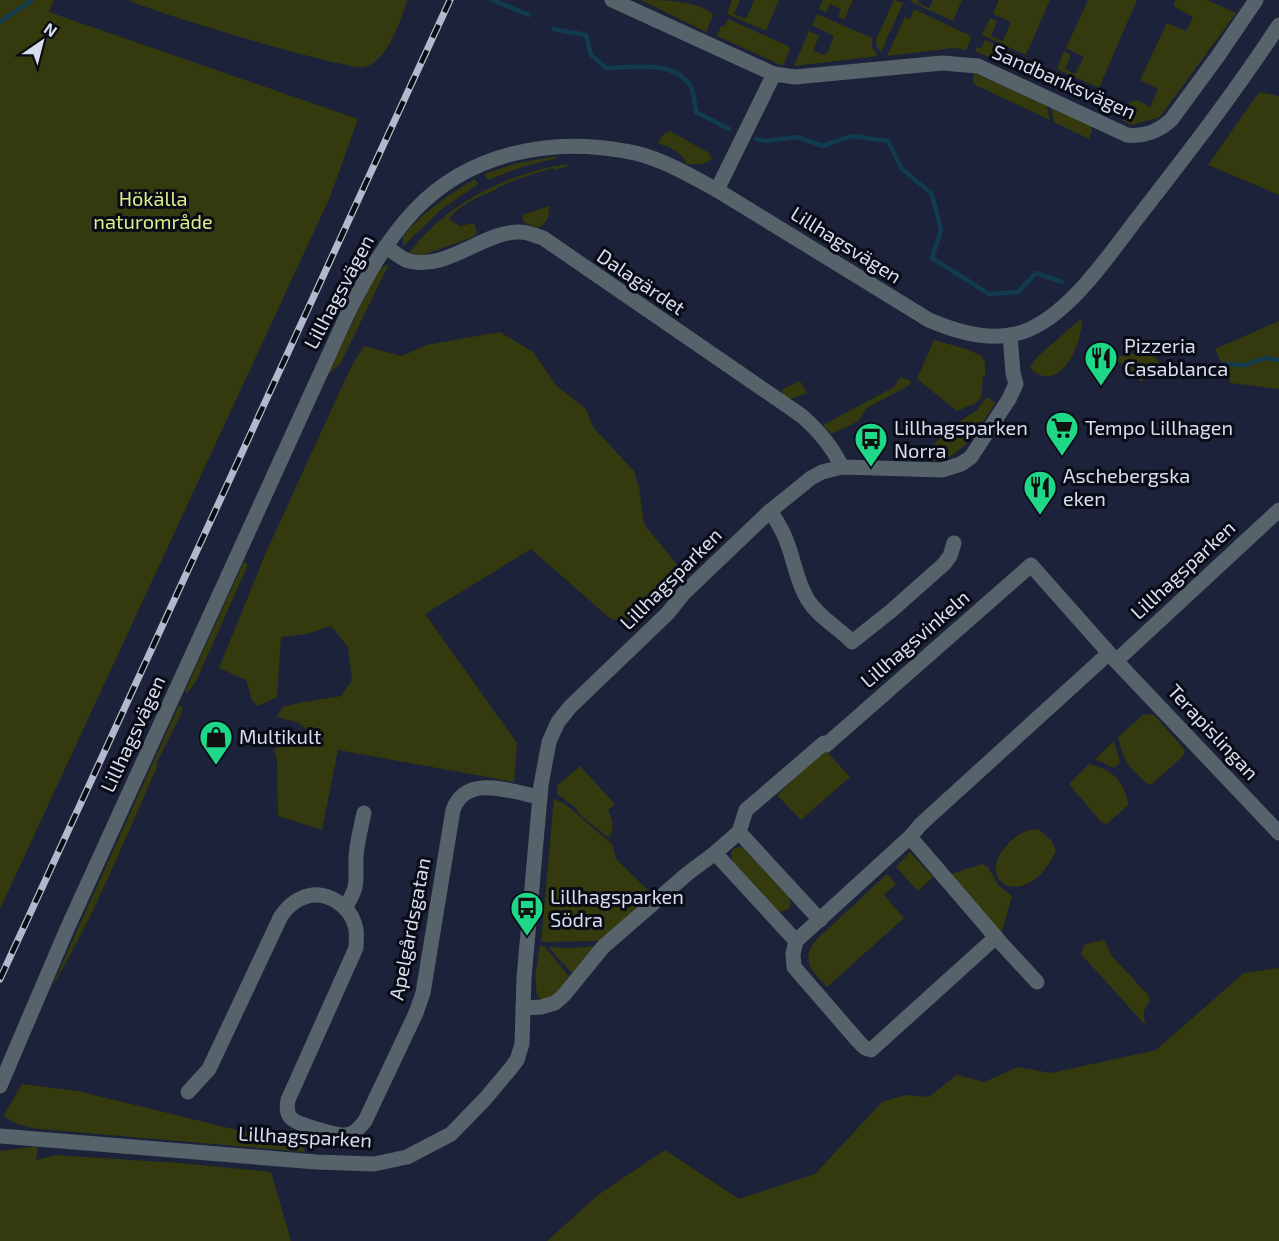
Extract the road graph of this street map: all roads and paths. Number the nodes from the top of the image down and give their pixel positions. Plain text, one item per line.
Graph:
1 (612, 0) edge
2 (1256, 0) edge
3 (1279, 25) edge
4 (774, 74) junction
5 (717, 190) junction
6 (386, 246) junction
7 (1010, 335) junction
8 (842, 467) junction
9 (1279, 510) edge
10 (770, 511) junction
11 (954, 543) dead end
12 (1112, 657) junction
13 (540, 797) junction
14 (364, 813) dead end
15 (739, 832) junction
16 (1279, 833) edge
17 (910, 837) junction
18 (715, 853) junction
19 (345, 908) junction
20 (820, 920) junction
21 (996, 938) junction
22 (796, 941) junction
23 (1038, 982) dead end
24 (523, 1008) junction
25 (0, 1086) edge
26 (188, 1092) dead end
27 (0, 1136) edge

1 - 4 street
2 - 4 street, Sandbanksvägen
3 - 7 street, Lillhagsvägen
4 - 5 street
5 - 6 street, Lillhagsvägen
5 - 7 street, Lillhagsvägen
6 - 8 street, Dalagärdet
6 - 25 street, Lillhagsvägen
7 - 8 street, Lillhagsparken
8 - 10 street, Lillhagsparken
9 - 12 street, Lillhagsparken
10 - 11 street, Lillhagsvinkeln
10 - 13 street, Lillhagsparken
12 - 15 street, Lillhagsvinkeln
12 - 16 street, Terapislingan
12 - 17 street, Lillhagsparken
13 - 19 street, Apelgårdsgatan
13 - 24 street, Lillhagsparken
14 - 19 street
15 - 18 street
15 - 20 street
17 - 20 street, Lillhagsparken
17 - 21 street
18 - 22 street
18 - 24 street
19 - 26 street
20 - 22 street, Lillhagsparken
21 - 22 street
21 - 23 street
24 - 27 street, Lillhagsparken

